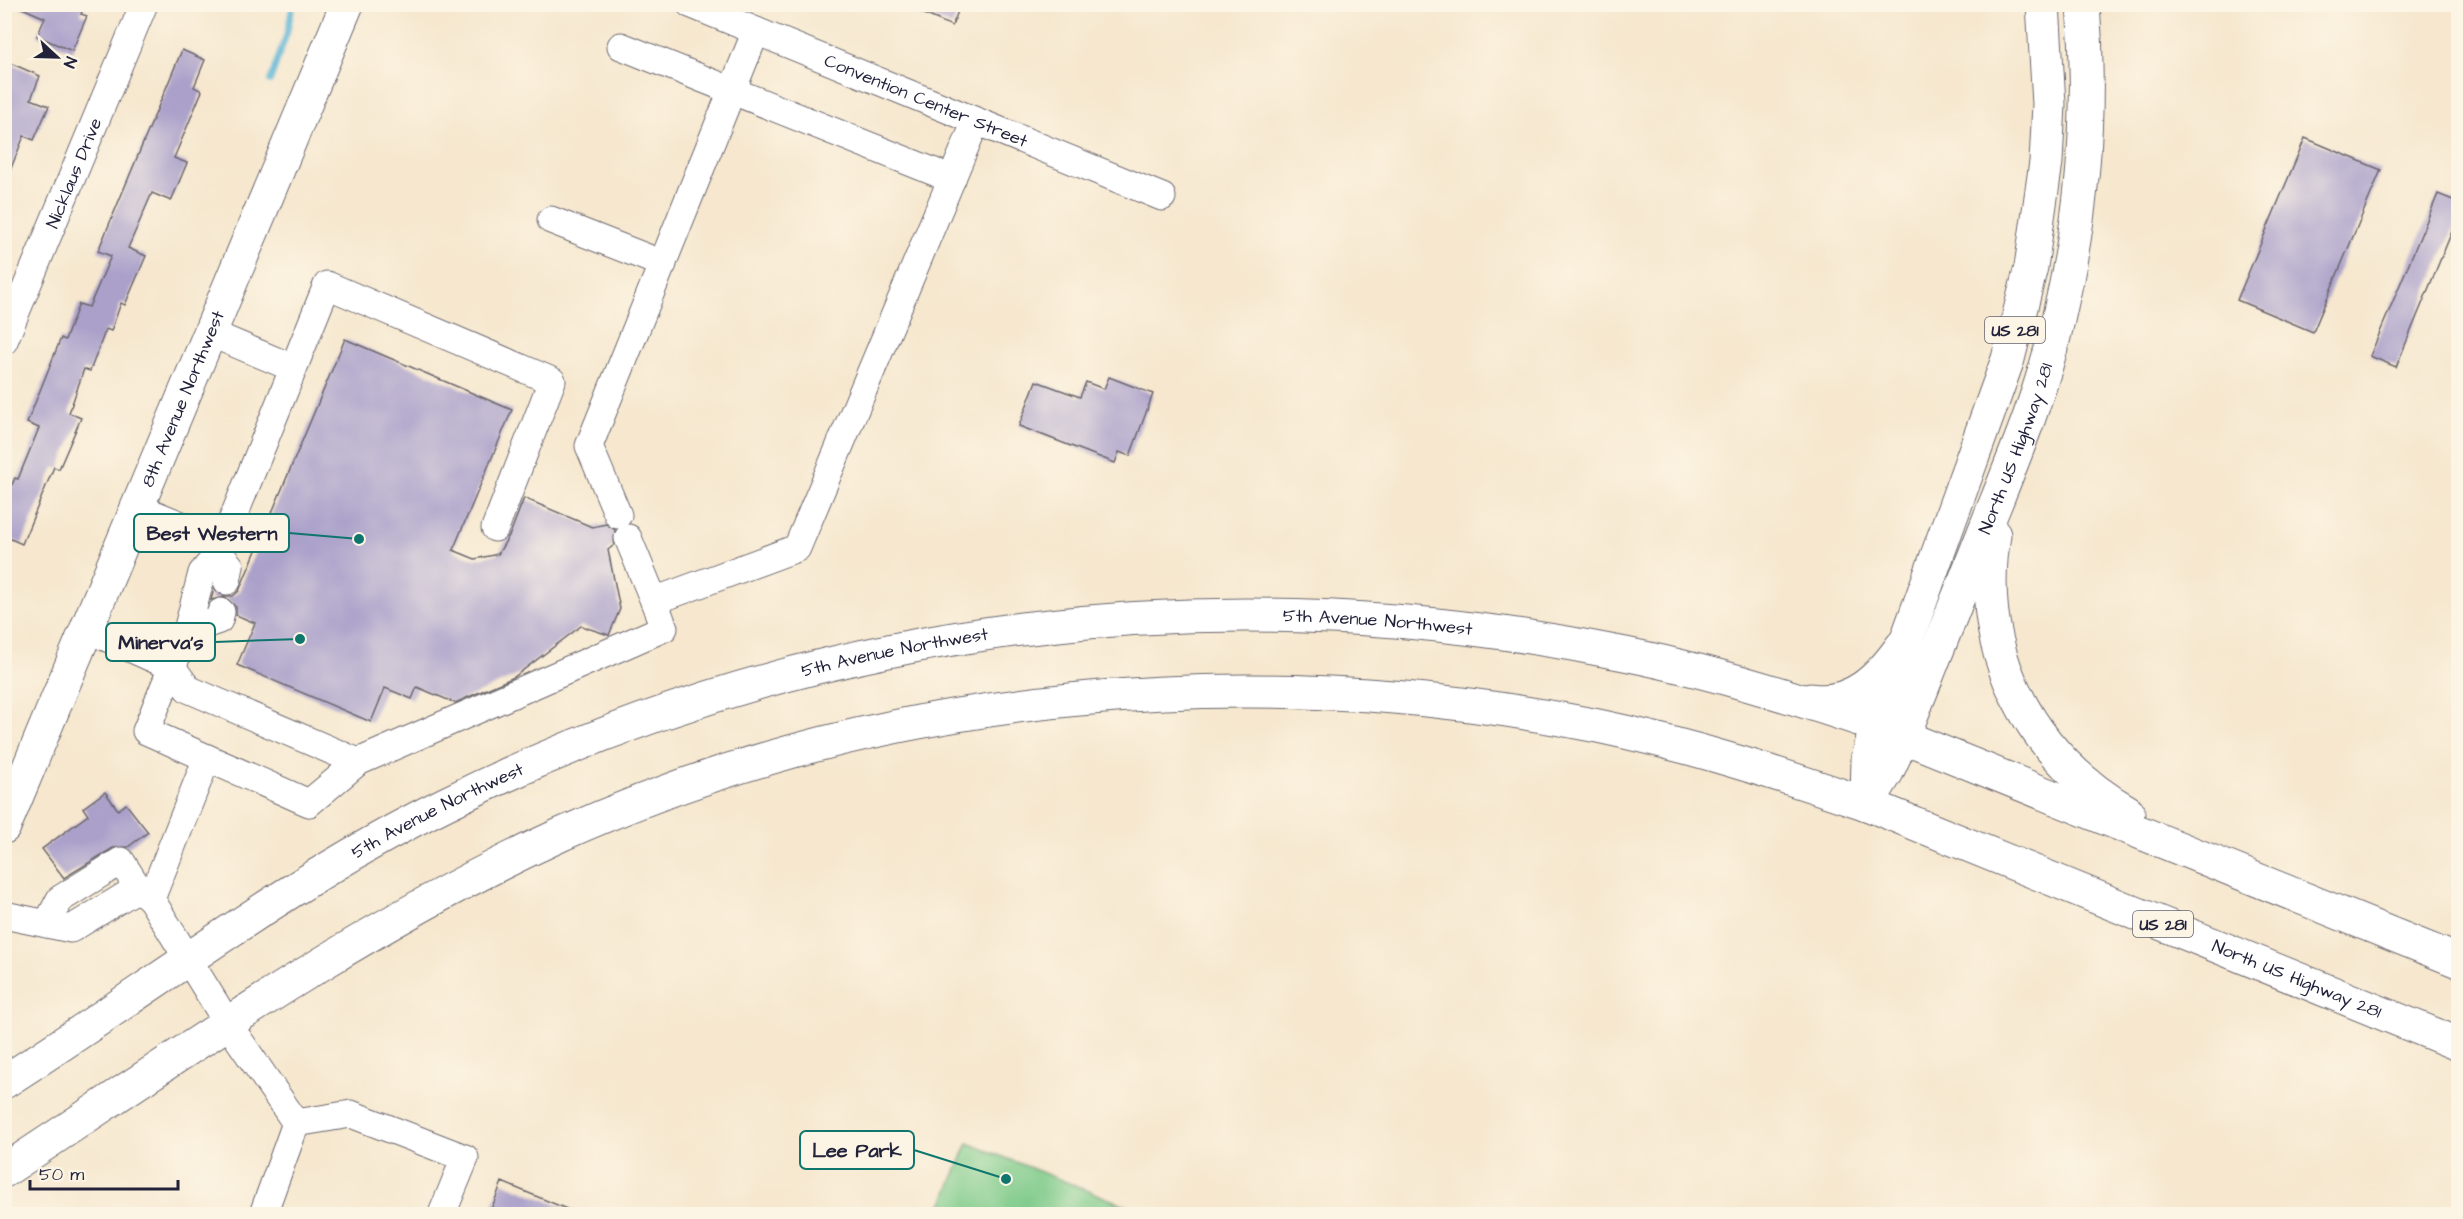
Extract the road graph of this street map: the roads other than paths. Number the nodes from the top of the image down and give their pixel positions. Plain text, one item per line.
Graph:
1 (144, 4) edge
2 (347, 4) edge
3 (690, 4) edge
4 (2043, 4) edge
5 (2084, 4) edge
6 (756, 32) junction
7 (621, 46) dead end
8 (732, 90) junction
9 (976, 121) junction
10 (952, 179) junction
11 (1161, 197) dead end
12 (551, 220) dead end
13 (663, 264) junction
14 (210, 333) junction
15 (4, 341) edge
16 (293, 368) junction
17 (2021, 438) junction
18 (138, 507) junction
19 (618, 515) junction
20 (495, 528) dead end
21 (221, 547) junction
22 (639, 564) junction
23 (227, 581) dead end
24 (654, 601) junction
25 (221, 612) dead end
26 (87, 629) junction
27 (187, 631) junction
28 (1907, 640) junction
29 (172, 667) junction
30 (1790, 698) junction
31 (1889, 731) junction
32 (207, 758) junction
33 (358, 762) junction
34 (12, 788) edge
35 (1867, 804) junction
36 (4, 827) edge
37 (2263, 882) junction
38 (144, 893) junction
39 (4, 915) edge
40 (188, 960) junction
41 (2458, 961) edge
42 (102, 1017) junction
43 (228, 1024) junction
44 (2458, 1044) edge
45 (13, 1075) edge
46 (4, 1102) edge
47 (296, 1123) junction
48 (4, 1171) edge
49 (263, 1215) edge
50 (442, 1215) edge

1 - 15 street, Nicklaus Drive
2 - 14 main road, 8th Avenue Northwest
3 - 6 street, Convention Center Street
4 - 28 main road, North US Highway 281 / US 281
5 - 17 main road, North US Highway 281 / US 281
6 - 8 street
6 - 9 street, Convention Center Street
7 - 8 street
8 - 10 street
8 - 13 street
9 - 10 street
9 - 11 street, Convention Center Street
10 - 24 street
12 - 13 street
13 - 19 street
14 - 16 street
14 - 18 main road, 8th Avenue Northwest
16 - 20 street
16 - 21 street
17 - 31 main road, North US Highway 281 / US 281
17 - 37 main road, US 281
18 - 21 street
18 - 26 main road, 8th Avenue Northwest
19 - 22 street
19 - 22 street
21 - 23 street
21 - 27 street
22 - 24 street
24 - 33 street
25 - 27 street
26 - 29 street
26 - 34 main road, 8th Avenue Northwest
27 - 29 street
28 - 30 main road, US 281
28 - 31 main road, North US Highway 281 / US 281
29 - 32 street
29 - 33 street
30 - 31 main road, 5th Avenue Northwest
30 - 40 main road, 5th Avenue Northwest
31 - 35 main road, North US Highway 281 / US 281
31 - 37 main road, US 281
32 - 33 street
32 - 38 street
34 - 36 main road, 8th Avenue Northwest
35 - 43 main road
35 - 44 main road, North US Highway 281 / US 281
37 - 41 main road, US 281
38 - 39 street
38 - 40 street
40 - 42 main road, 5th Avenue Northwest
40 - 43 street
42 - 45 main road, 5th Avenue Northwest
42 - 46 main road
43 - 47 street
43 - 48 main road
47 - 49 street
47 - 50 street

